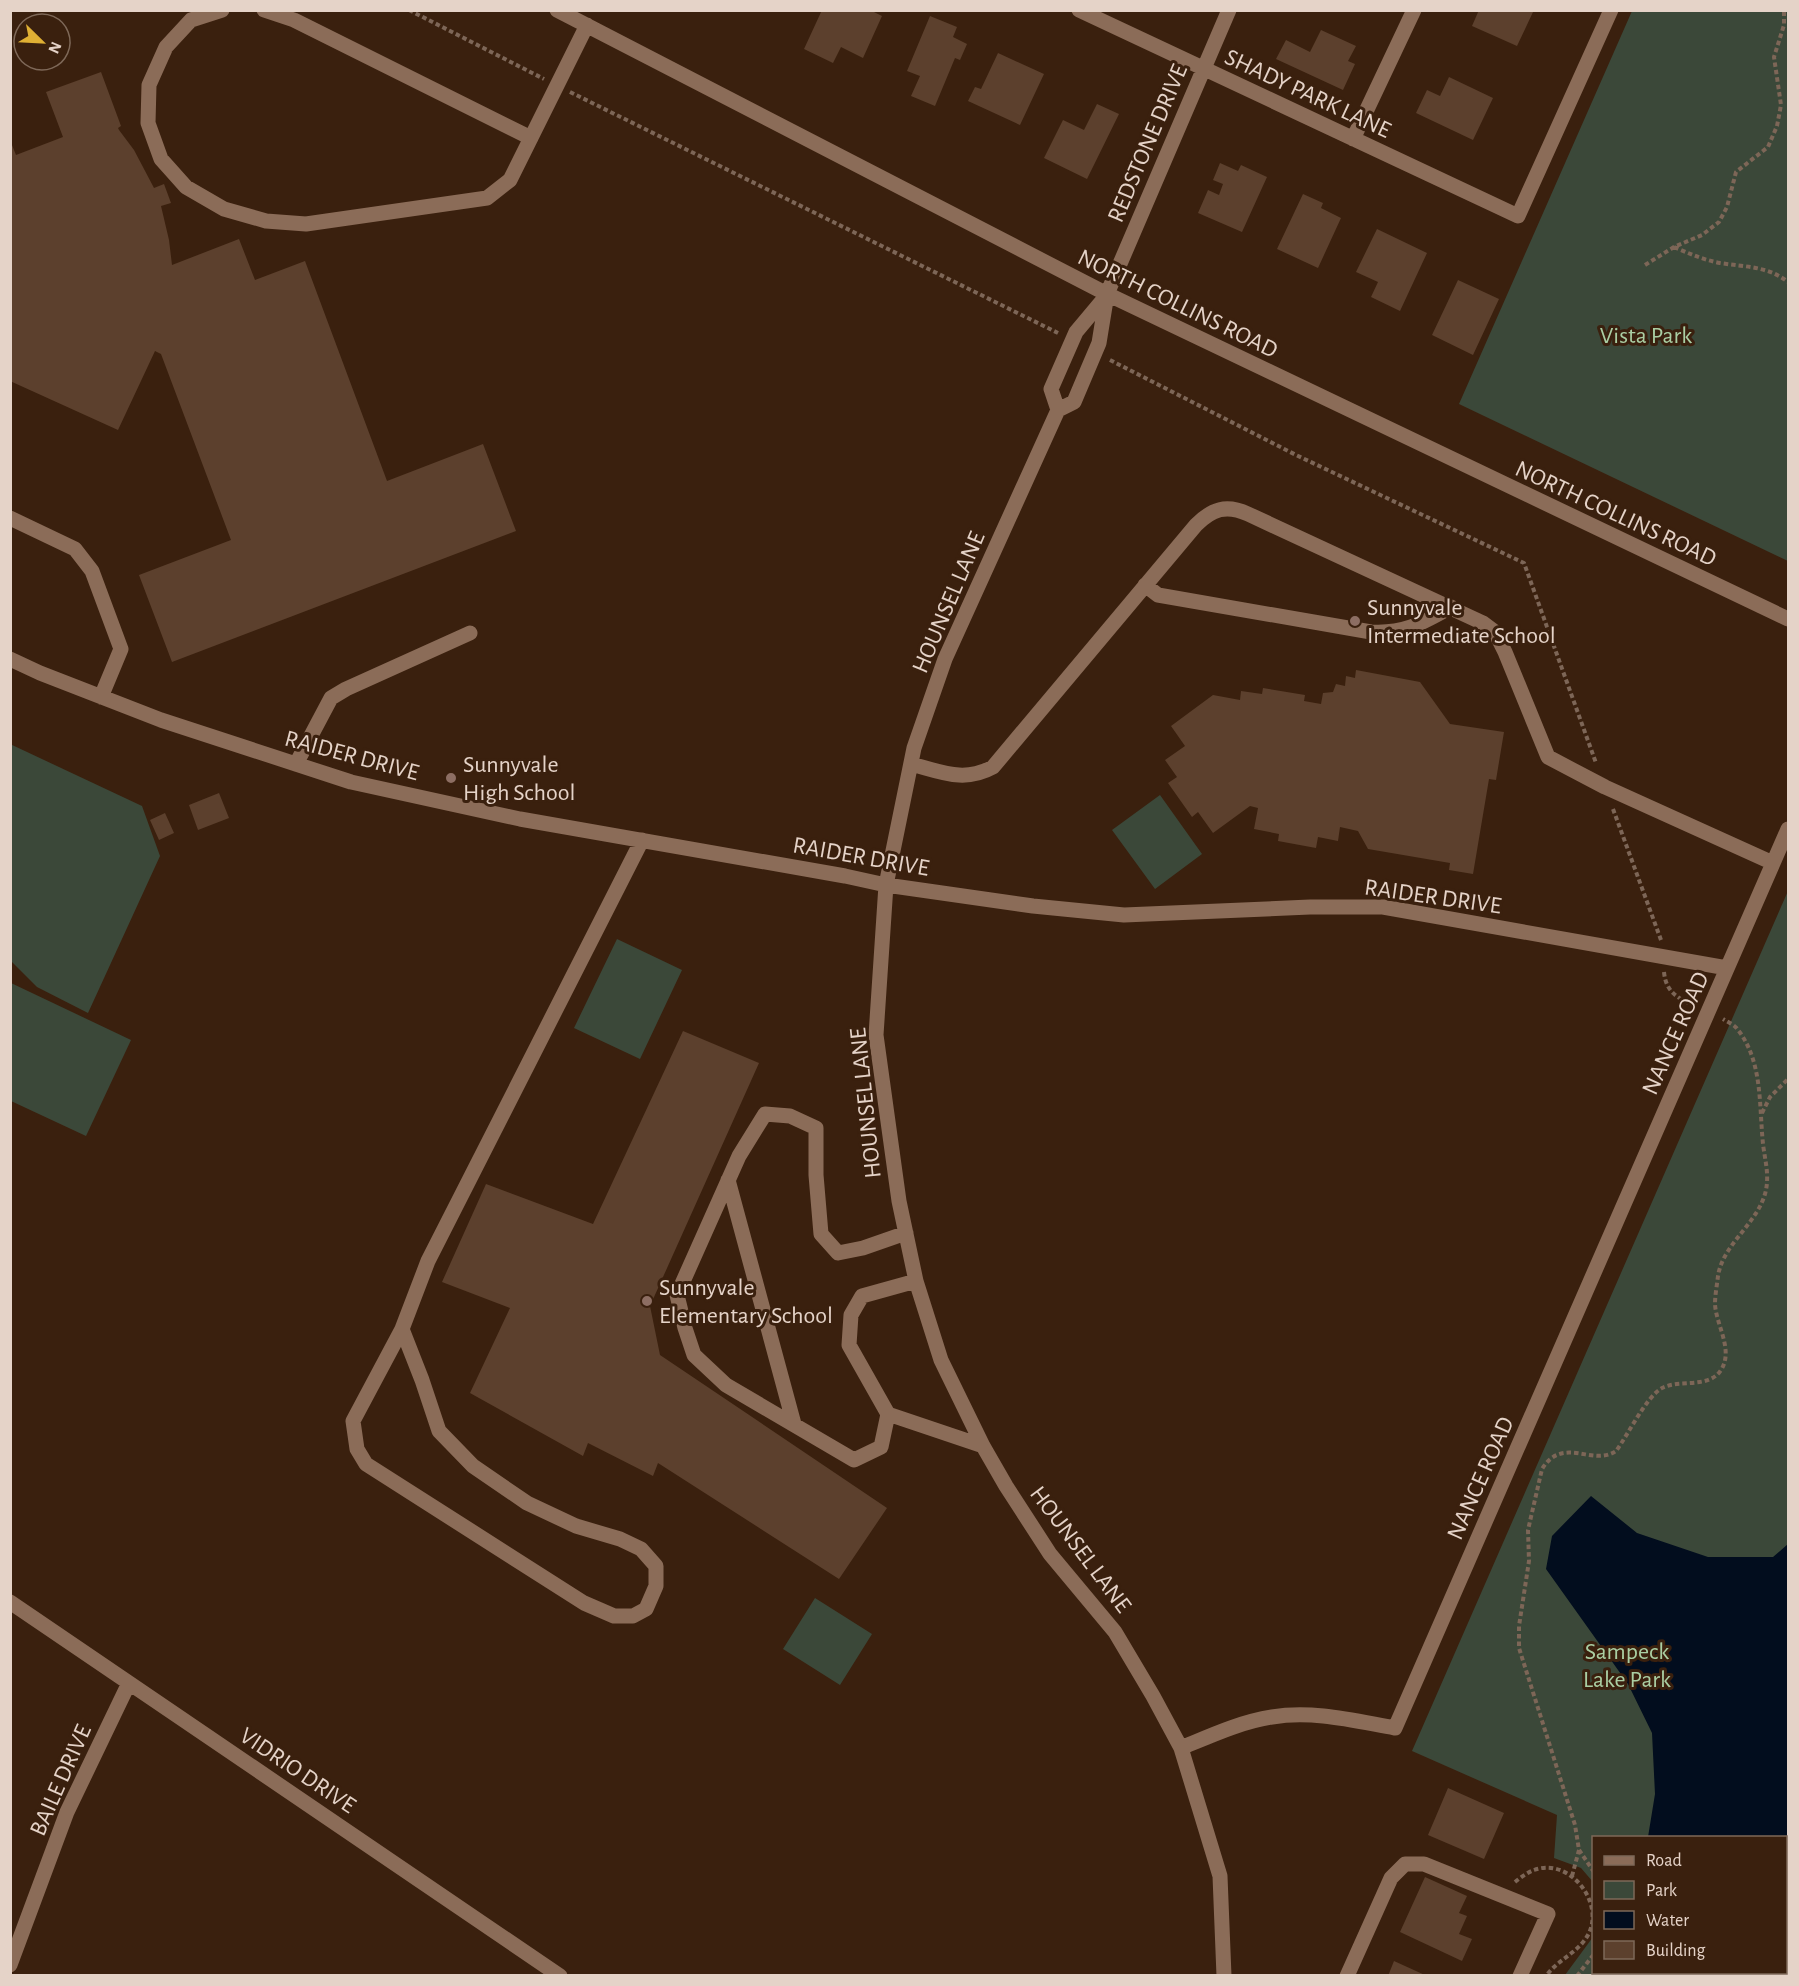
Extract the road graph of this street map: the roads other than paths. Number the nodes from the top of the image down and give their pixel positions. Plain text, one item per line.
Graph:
1 (222, 10) edge
2 (264, 10) edge
3 (557, 10) edge
4 (1079, 10) edge
5 (1229, 10) edge
6 (1414, 10) edge
7 (1611, 10) edge
8 (587, 25) junction
9 (1203, 68) junction
10 (531, 138) junction
11 (1353, 139) junction
12 (1107, 294) junction
13 (1058, 410) junction
14 (10, 518) edge
15 (1145, 585) junction
16 (1451, 607) junction
17 (1788, 619) edge
18 (470, 633) dead end
19 (10, 659) edge
20 (101, 696) junction
21 (296, 764) junction
22 (911, 764) junction
23 (1788, 830) edge
24 (642, 840) junction
25 (1773, 863) junction
26 (886, 885) junction
27 (1727, 968) junction
28 (728, 1180) junction
29 (906, 1233) junction
30 (916, 1281) junction
31 (402, 1329) junction
32 (888, 1414) junction
33 (794, 1424) junction
34 (983, 1446) junction
35 (10, 1602) edge
36 (129, 1683) junction
37 (1180, 1748) junction
38 (10, 1965) edge
39 (560, 1976) edge
40 (1224, 1976) edge
41 (1347, 1976) edge
42 (1520, 1976) edge

1 - 10 street
2 - 10 street
3 - 8 street, NORTH COLLINS ROAD
4 - 9 street, SHADY PARK LANE
5 - 9 street, REDSTONE DRIVE
6 - 11 street
7 - 11 street, SHADY PARK LANE
8 - 10 street
8 - 12 street, NORTH COLLINS ROAD
9 - 11 street, SHADY PARK LANE
9 - 12 street, REDSTONE DRIVE
12 - 13 street, HOUNSEL LANE
12 - 13 street
12 - 17 street, NORTH COLLINS ROAD
13 - 22 street, HOUNSEL LANE
14 - 20 street
15 - 16 street
15 - 16 street
15 - 22 street
16 - 25 street
18 - 21 street
19 - 20 street, RAIDER DRIVE
20 - 21 street, RAIDER DRIVE
21 - 24 street, RAIDER DRIVE
22 - 26 street, HOUNSEL LANE
23 - 25 street, NANCE ROAD
24 - 26 street, RAIDER DRIVE
24 - 31 street
25 - 27 street, NANCE ROAD
26 - 27 street, RAIDER DRIVE
26 - 29 street, HOUNSEL LANE
27 - 37 street, NANCE ROAD
28 - 29 street
28 - 33 street
28 - 33 street
29 - 30 street, HOUNSEL LANE
30 - 32 street
30 - 34 street, HOUNSEL LANE
31 - 31 street
32 - 33 street
32 - 34 street
34 - 37 street, HOUNSEL LANE
35 - 36 street, VIDRIO DRIVE
36 - 38 street, BAILE DRIVE
36 - 39 street, VIDRIO DRIVE
37 - 40 street
41 - 42 street

